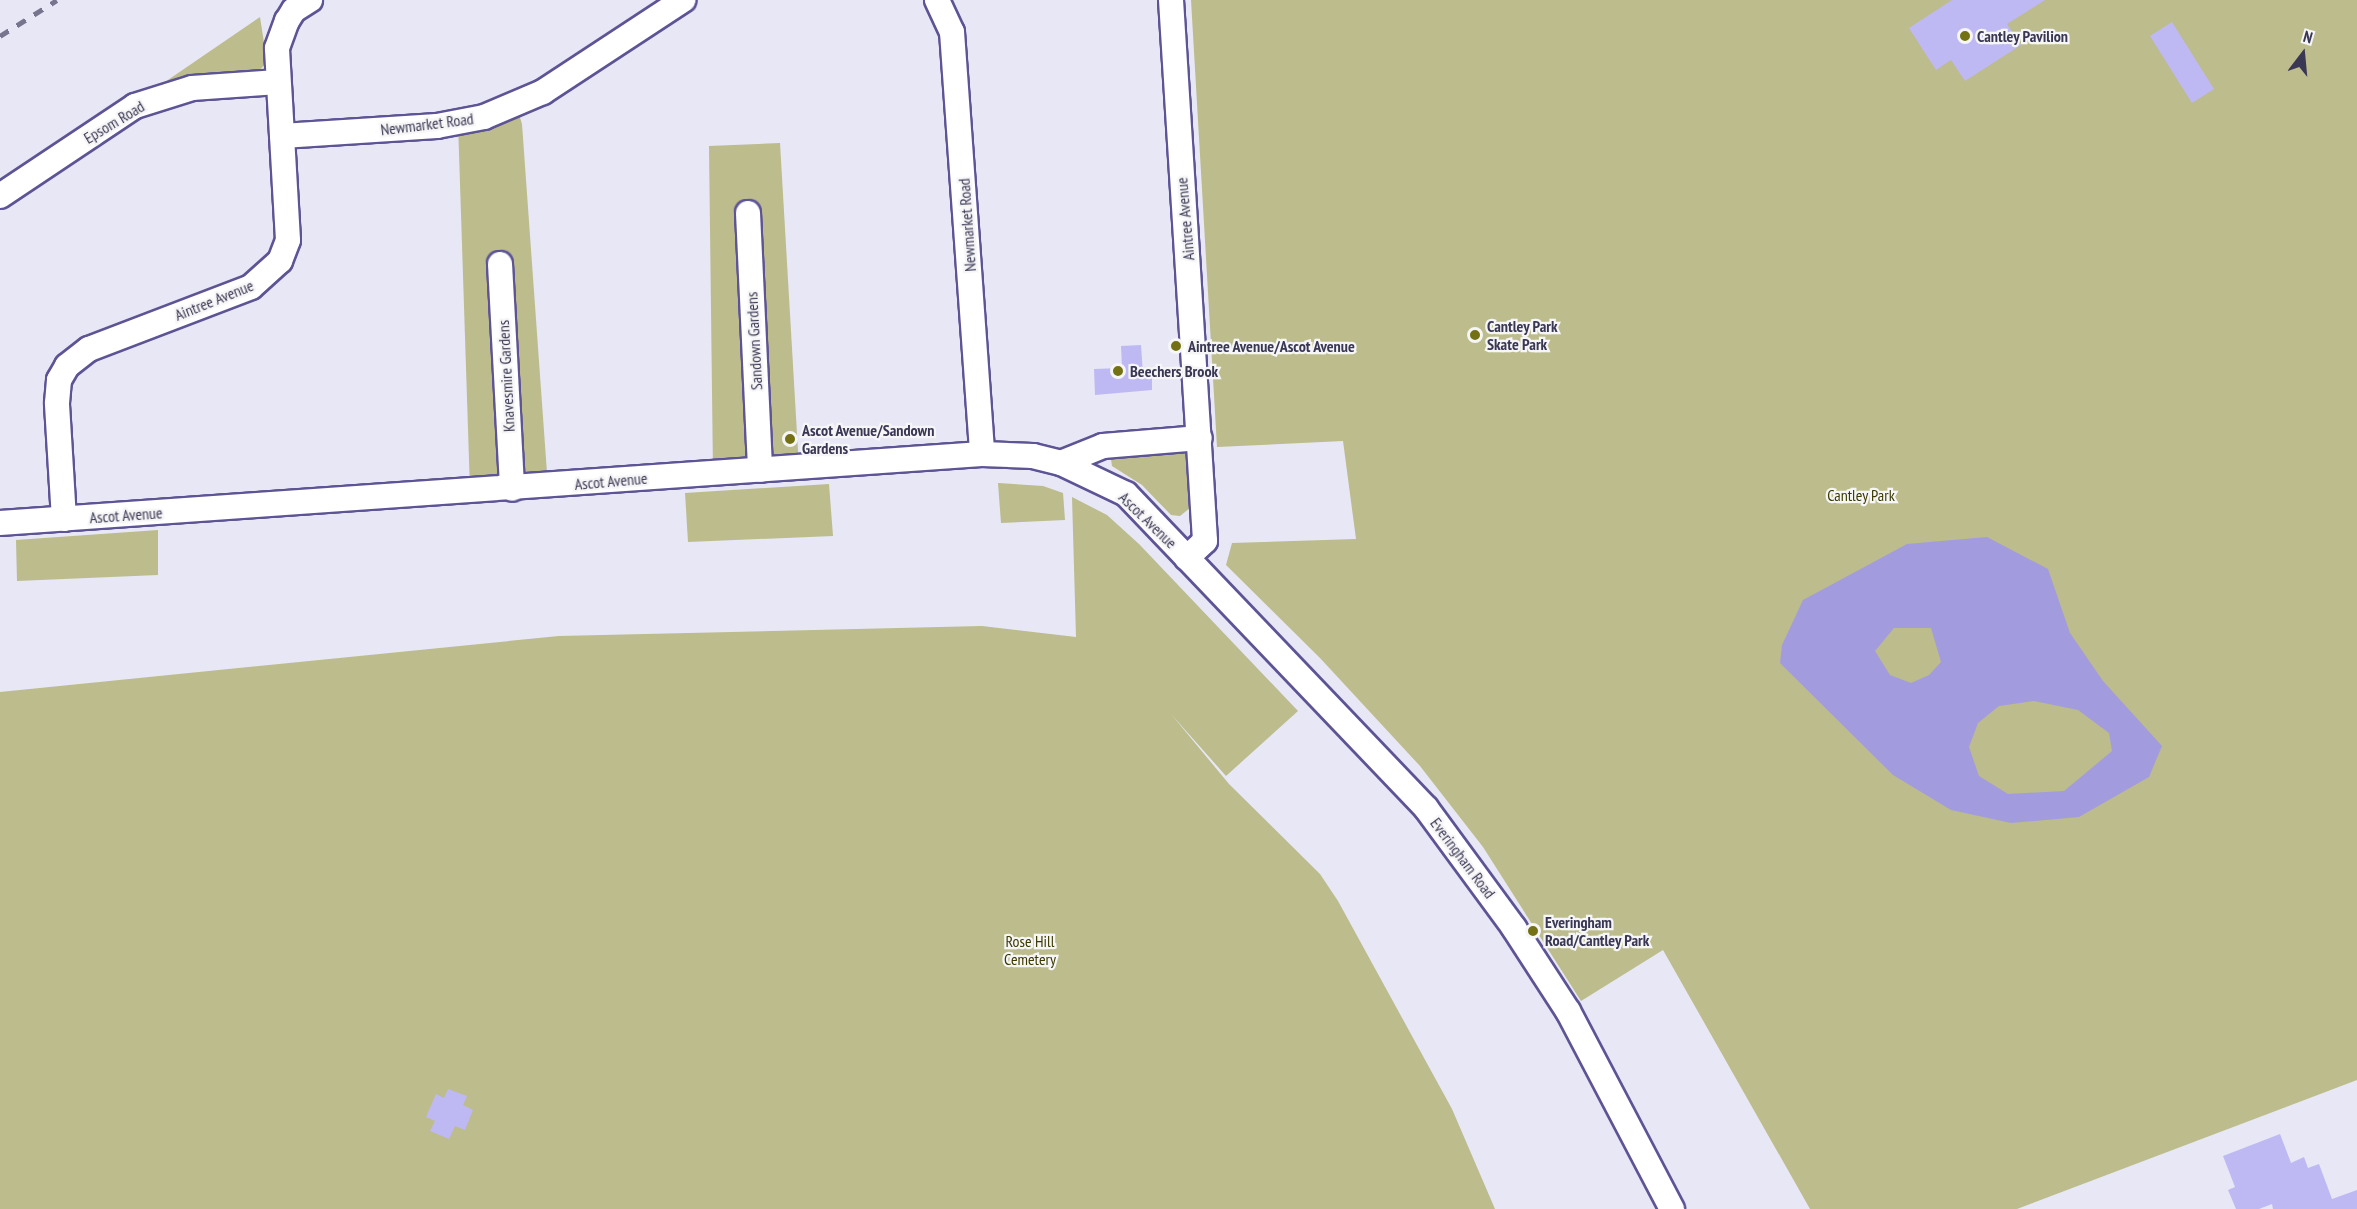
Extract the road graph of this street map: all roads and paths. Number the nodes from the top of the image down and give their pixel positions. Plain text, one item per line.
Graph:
1 (310, 0) edge
2 (683, 0) edge
3 (937, 0) edge
4 (1172, 0) edge
5 (278, 82) junction
6 (282, 136) junction
7 (0, 196) edge
8 (748, 213) dead end
9 (500, 264) dead end
10 (1200, 438) junction
11 (982, 454) junction
12 (1061, 463) junction
13 (760, 470) junction
14 (512, 489) junction
15 (64, 519) junction
16 (0, 523) edge
17 (1187, 558) junction
18 (1672, 1209) edge

1 - 5 street, Aintree Avenue
2 - 6 street, Newmarket Road
3 - 11 street, Newmarket Road
4 - 10 street, Aintree Avenue
5 - 6 street, Aintree Avenue
5 - 7 street, Epsom Road
6 - 15 street, Aintree Avenue
8 - 13 street, Sandown Gardens
9 - 14 street, Knavesmire Gardens
10 - 12 street
10 - 17 street, Aintree Avenue
11 - 12 street, Ascot Avenue
11 - 13 street, Ascot Avenue
12 - 17 street, Ascot Avenue
13 - 14 street, Ascot Avenue
14 - 15 street, Ascot Avenue
15 - 16 street, Ascot Avenue
17 - 18 street, Everingham Road

